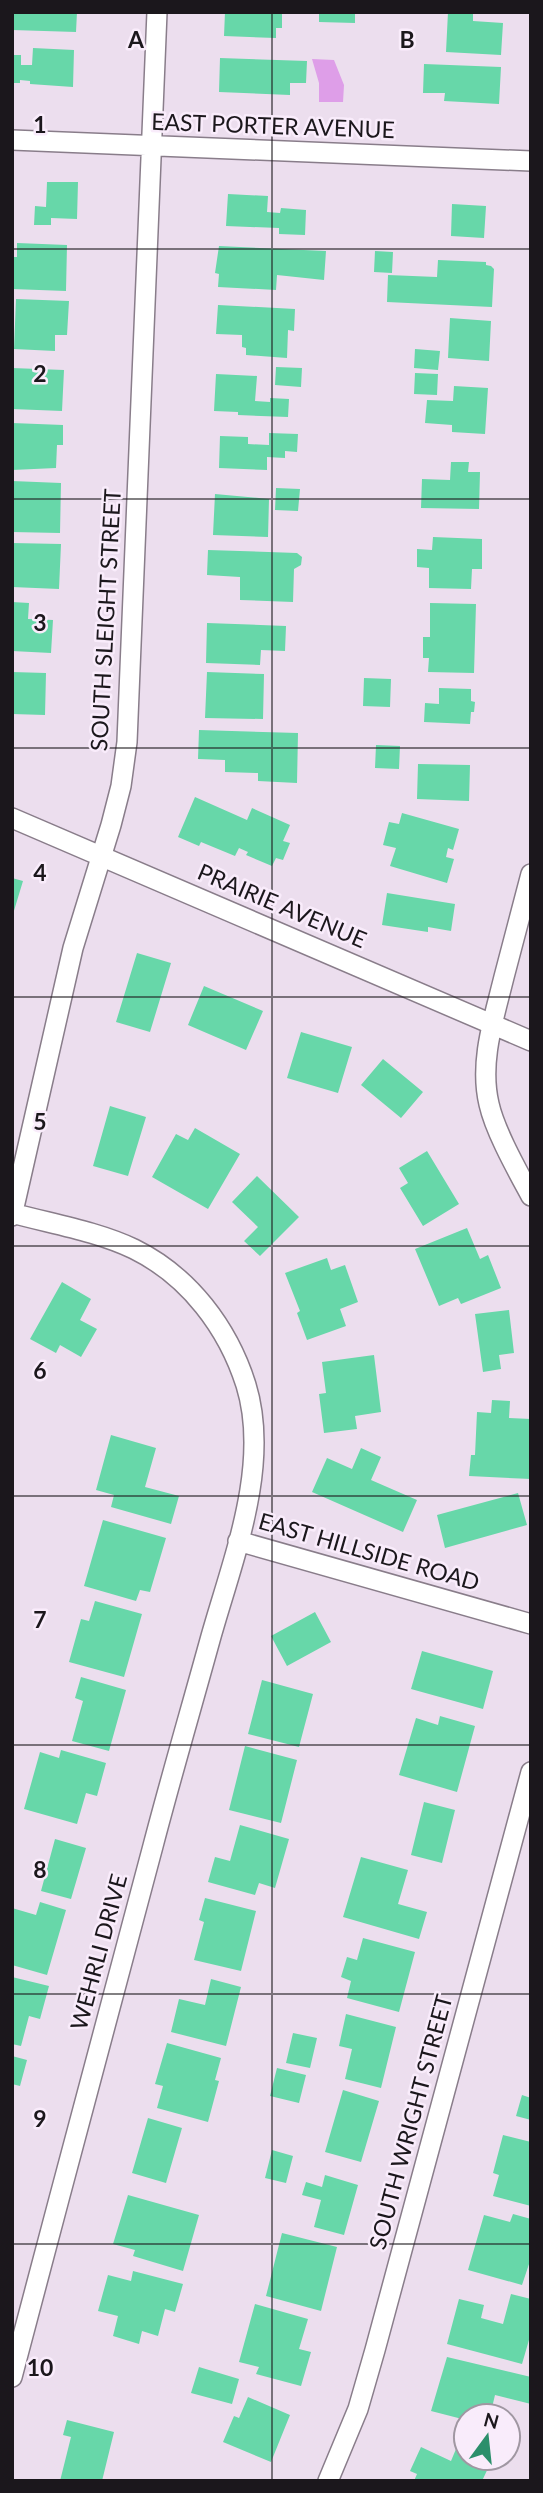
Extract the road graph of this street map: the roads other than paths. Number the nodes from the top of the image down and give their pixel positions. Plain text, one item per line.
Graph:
1 (157, 12) edge
2 (12, 140) edge
3 (151, 146) junction
4 (531, 161) edge
5 (12, 818) edge
6 (102, 855) junction
7 (531, 874) edge
8 (492, 1024) junction
9 (531, 1041) edge
10 (531, 1196) edge
11 (12, 1214) edge
12 (238, 1541) junction
13 (531, 1624) edge
14 (531, 1772) edge
15 (12, 2377) edge
16 (328, 2481) edge

1 - 3 street, SOUTH SLEIGHT STREET
2 - 3 street, EAST PORTER AVENUE
3 - 4 street, EAST PORTER AVENUE
3 - 6 street, SOUTH SLEIGHT STREET
5 - 6 street, PRAIRIE AVENUE
6 - 8 street, PRAIRIE AVENUE
6 - 11 street, SOUTH SLEIGHT STREET
7 - 8 street
8 - 9 street, PRAIRIE AVENUE
8 - 10 street
11 - 12 street, EAST HILLSIDE ROAD
12 - 13 street, EAST HILLSIDE ROAD
12 - 15 street, WEHRLI DRIVE
14 - 16 street, SOUTH WRIGHT STREET

